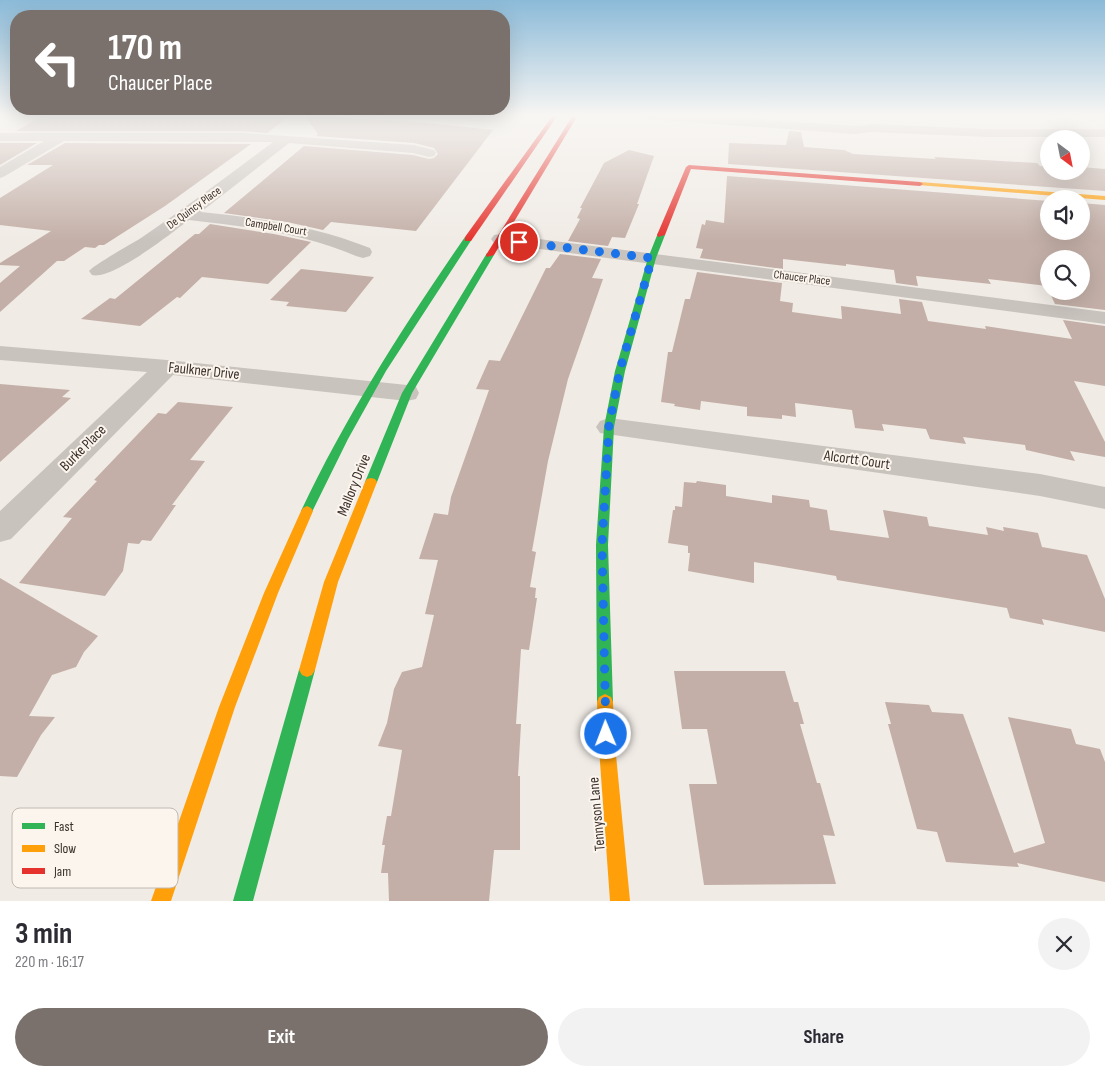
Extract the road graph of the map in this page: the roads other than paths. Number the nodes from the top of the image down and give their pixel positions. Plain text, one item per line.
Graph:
1 (27, 157) edge
2 (262, 157) edge
3 (526, 157) edge
4 (550, 157) edge
5 (0, 173) edge
6 (1105, 198) edge
7 (186, 215) junction
8 (500, 239) junction
9 (363, 252) dead end
10 (652, 258) junction
11 (98, 271) dead end
12 (1105, 318) edge
13 (0, 353) edge
14 (167, 366) junction
15 (369, 389) junction
16 (407, 393) junction
17 (609, 426) junction
18 (1105, 498) edge
19 (0, 530) edge
20 (178, 851) edge
21 (165, 888) edge
22 (161, 901) edge
23 (243, 901) edge
24 (620, 901) edge

1 - 5 street
2 - 7 street, De Quincy Place
3 - 15 main road
4 - 8 main road, Mallory Drive
6 - 10 main road, Tennyson Lane
7 - 9 street, Campbell Court
7 - 11 street, De Quincy Place
8 - 10 street, Chaucer Place
8 - 16 main road, Mallory Drive
10 - 12 street, Chaucer Place
10 - 17 main road, Tennyson Lane
13 - 14 street, Faulkner Drive
14 - 15 street, Faulkner Drive
14 - 19 street, Burke Place
15 - 16 street, Faulkner Drive
15 - 20 main road
16 - 23 main road, Mallory Drive
17 - 18 street, Alcortt Court
17 - 24 main road, Tennyson Lane
21 - 22 main road

